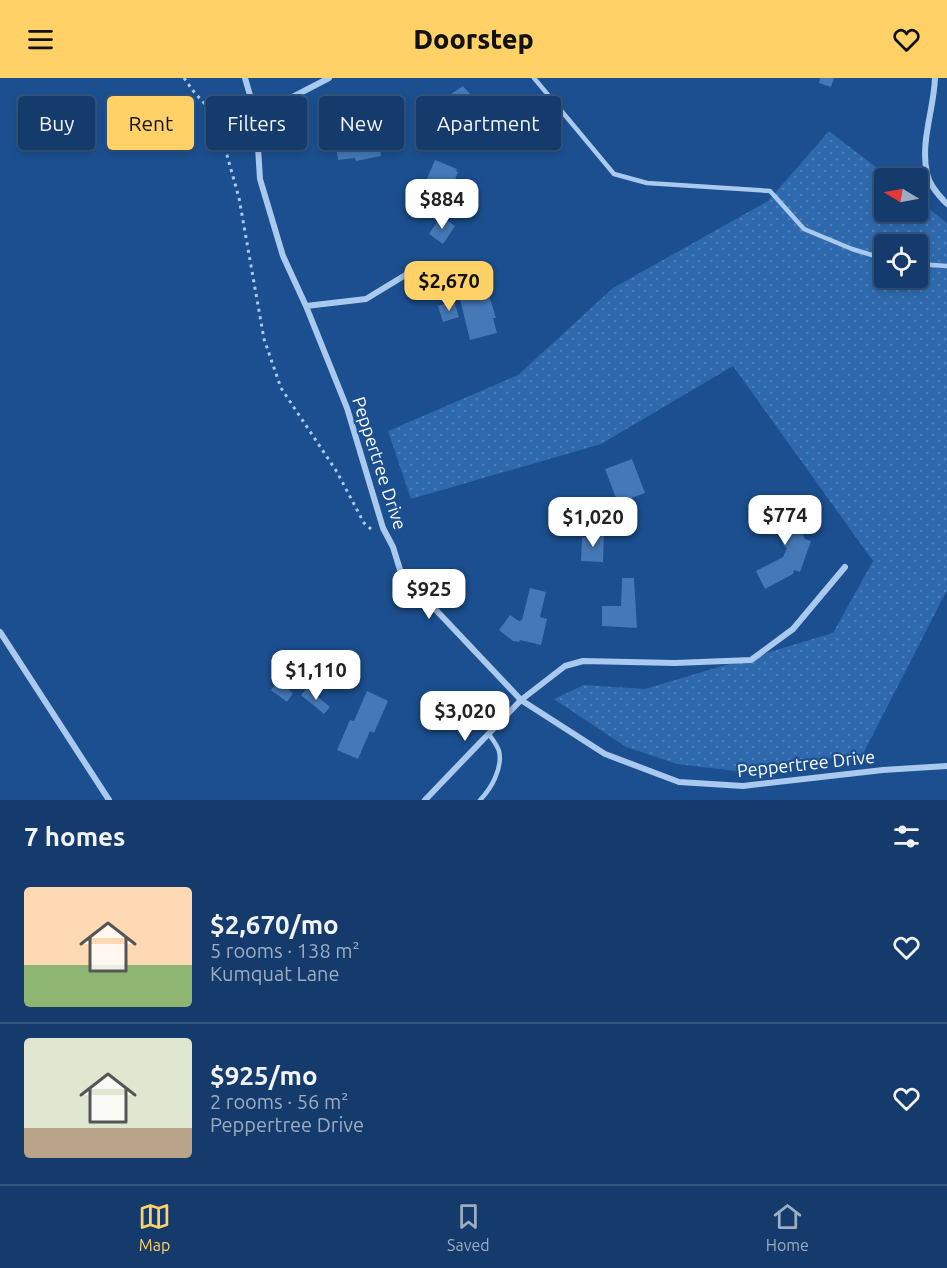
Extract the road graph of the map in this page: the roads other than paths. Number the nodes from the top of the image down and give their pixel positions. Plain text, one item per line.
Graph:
1 (245, 78) edge
2 (329, 78) edge
3 (534, 78) edge
4 (935, 78) edge
5 (250, 96) edge
6 (294, 96) edge
7 (258, 150) edge
8 (947, 204) edge
9 (874, 256) edge
10 (928, 265) edge
11 (947, 266) edge
12 (412, 271) dead end
13 (306, 306) junction
14 (845, 567) dead end
15 (0, 632) edge
16 (521, 700) junction
17 (489, 734) junction
18 (947, 766) edge
19 (109, 800) edge
20 (426, 800) edge
21 (480, 800) edge

1 - 5 street, Peppertree Drive
2 - 6 street
3 - 9 lane
4 - 8 street
7 - 13 street, Peppertree Drive
10 - 11 lane
12 - 13 street
13 - 16 street, Peppertree Drive
14 - 16 street
15 - 19 street
16 - 17 street
16 - 18 street, Peppertree Drive
17 - 20 street
17 - 21 lane

